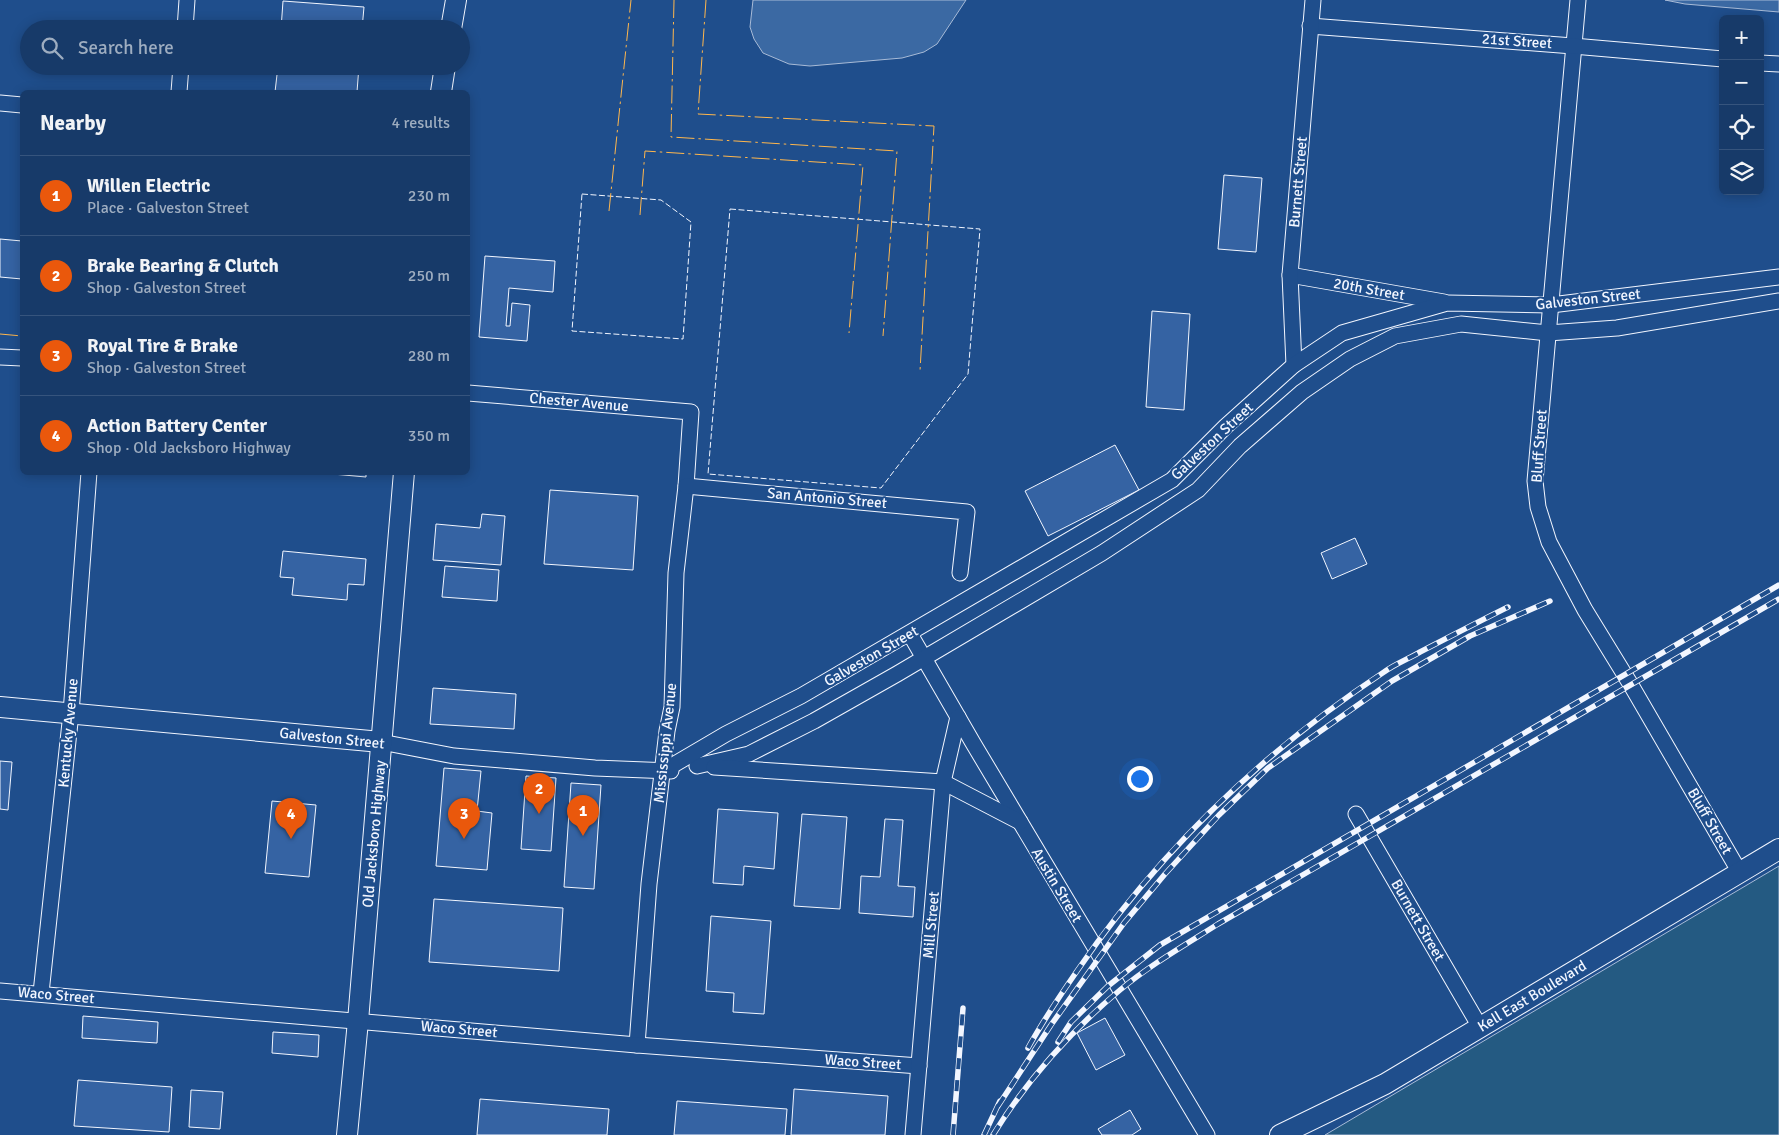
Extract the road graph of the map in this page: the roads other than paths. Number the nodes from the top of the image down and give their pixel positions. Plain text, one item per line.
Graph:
1 (187, 0) edge
2 (456, 0) edge
3 (1314, 0) edge
4 (1578, 0) edge
5 (185, 20) edge
6 (453, 20) edge
7 (1310, 26) junction
8 (1574, 46) junction
9 (1719, 59) edge
10 (1764, 62) edge
11 (1779, 64) edge
12 (181, 75) edge
13 (444, 75) edge
14 (179, 90) edge
15 (441, 90) edge
16 (0, 103) edge
17 (20, 105) edge
18 (1290, 275) junction
19 (1779, 277) edge
20 (1779, 301) edge
21 (1447, 303) junction
22 (1551, 305) junction
23 (1548, 333) junction
24 (0, 357) edge
25 (20, 358) edge
26 (1294, 364) junction
27 (470, 393) edge
28 (691, 412) joint
29 (90, 475) edge
30 (404, 475) edge
31 (686, 486) junction
32 (960, 573) dead end
33 (910, 634) junction
34 (925, 658) junction
35 (0, 707) edge
36 (71, 714) junction
37 (958, 717) junction
38 (381, 742) junction
39 (697, 766) junction
40 (663, 771) junction
41 (942, 782) junction
42 (1356, 814) dead end
43 (1020, 822) junction
44 (1779, 848) edge
45 (1739, 871) junction
46 (0, 990) edge
47 (41, 993) junction
48 (358, 1021) junction
49 (1480, 1027) junction
50 (637, 1045) junction
51 (919, 1066) junction
52 (347, 1135) edge
53 (913, 1135) edge
54 (1207, 1135) edge
55 (1280, 1135) edge

1 - 5 street
2 - 6 main road
3 - 7 street, Burnett Street
4 - 8 street, Bluff Street
7 - 8 street, 21st Street
7 - 18 street, Burnett Street
8 - 9 street, 21st Street
8 - 22 street, Bluff Street
10 - 11 street
12 - 14 street
13 - 15 main road
16 - 17 street
18 - 21 street, 20th Street
18 - 26 street, Burnett Street
19 - 22 street, Galveston Street
20 - 23 street, Galveston Street
21 - 22 street, Galveston Street
21 - 26 street, Galveston Street
22 - 23 street, Bluff Street
23 - 34 street, Galveston Street
23 - 45 street, Bluff Street
24 - 25 street
26 - 33 street, Galveston Street
27 - 28 street, Chester Avenue
28 - 31 street, Mississippi Avenue
29 - 36 street, Kentucky Avenue
30 - 38 main road, Old Jacksboro Highway
31 - 32 street, San Antonio Street
31 - 40 street, Mississippi Avenue
33 - 34 street, Austin Street
33 - 40 street, Galveston Street
34 - 37 street, Austin Street
34 - 39 street, Galveston Street
35 - 36 main road, Galveston Street
36 - 38 main road, Galveston Street
36 - 47 street, Kentucky Avenue
37 - 41 street, Mill Street
37 - 43 street, Austin Street
38 - 40 street, Galveston Street
38 - 48 main road, Old Jacksboro Highway
39 - 40 street, Galveston Street
39 - 41 street, Galveston Street
40 - 50 street, Mississippi Avenue
41 - 43 street, Galveston Street
41 - 51 street, Mill Street
42 - 49 street, Burnett Street
43 - 54 street, Austin Street
44 - 45 main road, Kell East Boulevard
45 - 49 main road, Kell East Boulevard
46 - 47 street, Waco Street
47 - 48 street, Waco Street
48 - 50 street, Waco Street
48 - 52 main road, Old Jacksboro Highway
49 - 55 main road, Kell East Boulevard
50 - 51 street, Waco Street
51 - 53 street, Mill Street

